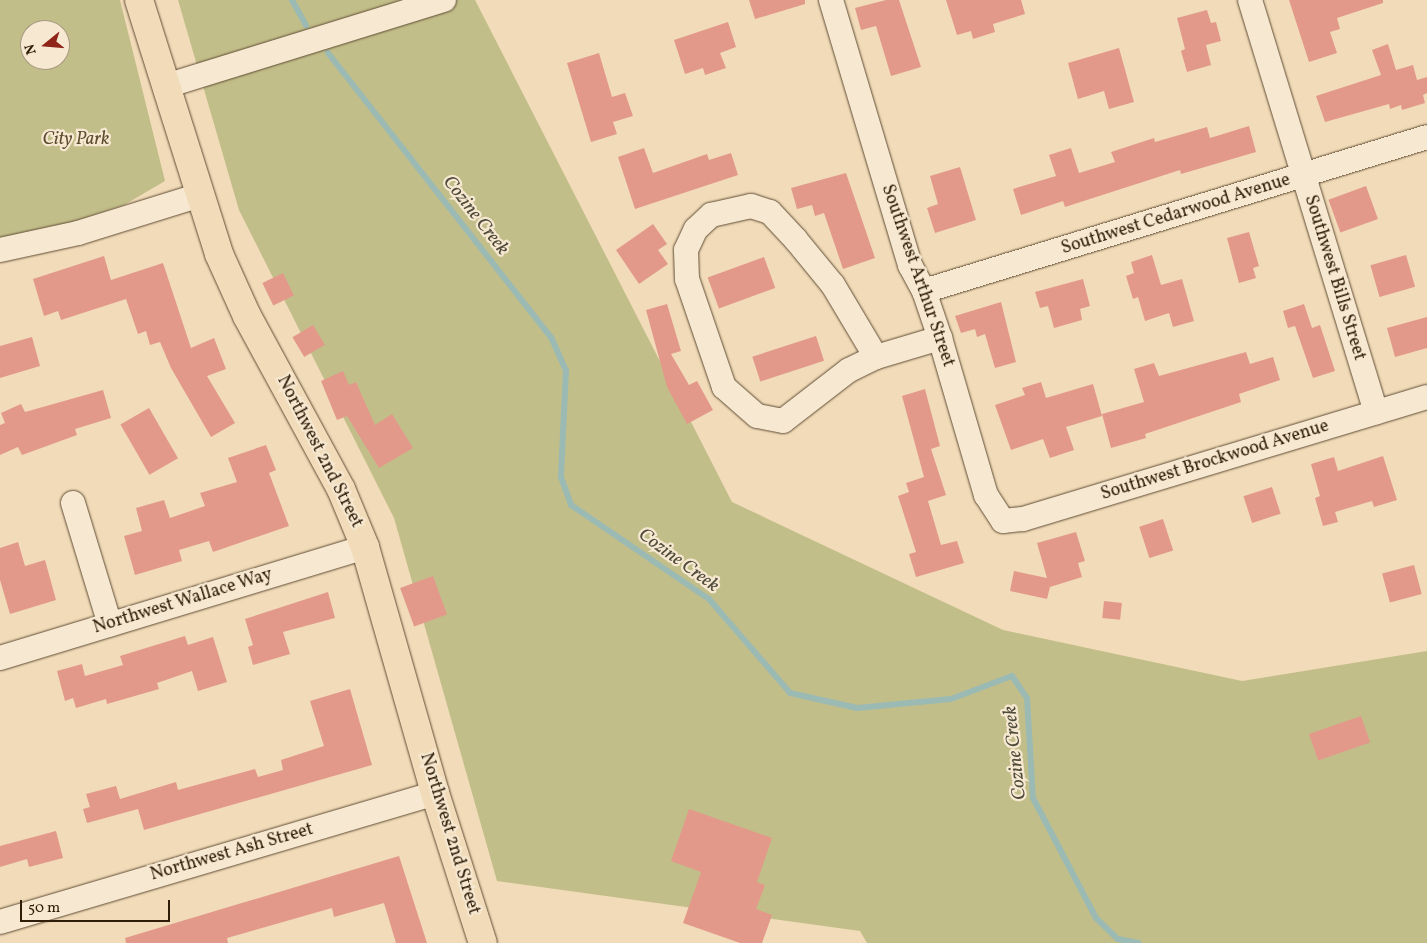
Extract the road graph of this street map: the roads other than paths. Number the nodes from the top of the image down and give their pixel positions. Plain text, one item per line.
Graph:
1 (139, 0) edge
2 (444, 0) edge
3 (831, 0) edge
4 (1250, 0) edge
5 (166, 86) junction
6 (1427, 138) edge
7 (1303, 176) junction
8 (200, 195) junction
9 (0, 250) edge
10 (924, 291) junction
11 (940, 338) junction
12 (876, 357) junction
13 (1427, 397) edge
14 (1376, 412) junction
15 (73, 502) dead end
16 (1003, 520) joint
17 (365, 546) junction
18 (110, 625) junction
19 (0, 658) edge
20 (435, 793) junction
21 (0, 922) edge
22 (483, 943) edge

1 - 5 main road, Northwest 2nd Street
2 - 5 street
3 - 10 street, Southwest Arthur Street
4 - 7 street, Southwest Bills Street
5 - 8 main road, Northwest 2nd Street
6 - 7 street, Southwest Cedarwood Avenue
7 - 10 street, Southwest Cedarwood Avenue
7 - 14 street, Southwest Bills Street
8 - 9 street
8 - 17 main road, Northwest 2nd Street
10 - 11 street, Southwest Arthur Street
11 - 12 street
11 - 16 street, Southwest Arthur Street
12 - 12 street
13 - 14 street, Southwest Brockwood Avenue
14 - 16 street, Southwest Brockwood Avenue
15 - 18 street
17 - 18 street, Northwest Wallace Way
17 - 20 main road, Northwest 2nd Street
18 - 19 street, Northwest Wallace Way
20 - 21 street, Northwest Ash Street
20 - 22 main road, Northwest 2nd Street

